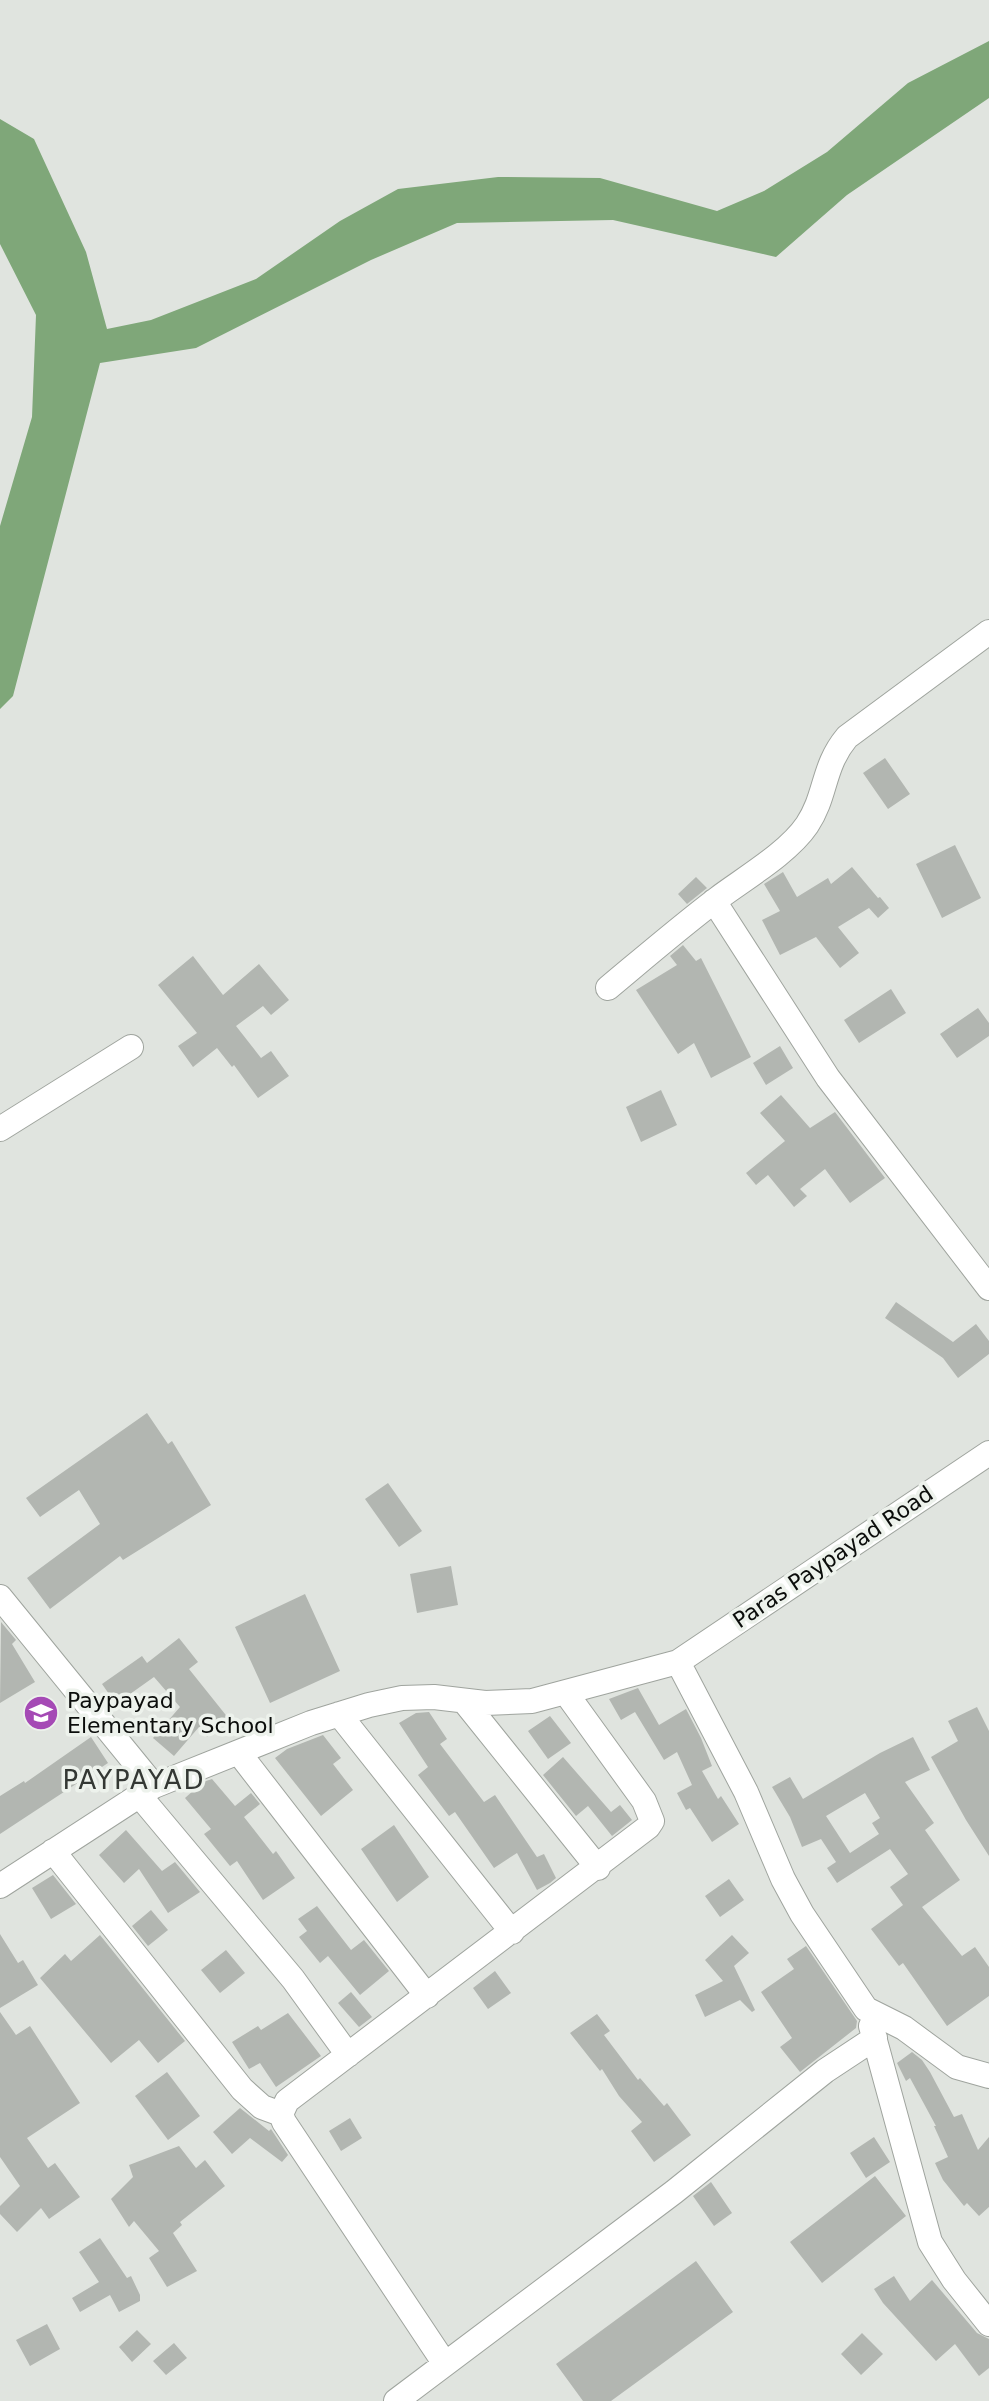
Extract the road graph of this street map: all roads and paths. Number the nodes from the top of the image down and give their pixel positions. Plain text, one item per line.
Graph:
1 (989, 632) edge
2 (714, 901) junction
3 (608, 988) dead end
4 (131, 1047) dead end
5 (0, 1129) edge
6 (989, 1288) edge
7 (989, 1453) edge
8 (0, 1597) edge
9 (678, 1662) junction
10 (566, 1693) junction
11 (464, 1701) junction
12 (339, 1714) junction
13 (239, 1753) junction
14 (147, 1790) junction
15 (53, 1851) junction
16 (598, 1868) junction
17 (0, 1886) edge
18 (512, 1932) junction
19 (427, 1996) junction
20 (866, 2009) junction
21 (875, 2038) junction
22 (348, 2055) junction
23 (989, 2076) edge
24 (281, 2114) junction
25 (989, 2324) edge
26 (445, 2364) junction
27 (396, 2401) edge

1 - 2 street
2 - 3 street
2 - 6 street
4 - 5 street
7 - 9 street, Paras Paypayad Road
8 - 14 street
9 - 10 street, Paras Paypayad Road
9 - 20 street
10 - 11 street, Paras Paypayad Road
10 - 16 street
11 - 12 street, Paras Paypayad Road
11 - 16 street
12 - 13 street, Paras Paypayad Road
12 - 18 street
13 - 14 street, Paras Paypayad Road
13 - 19 street
14 - 15 street, Paras Paypayad Road
14 - 22 street
15 - 17 street, Paras Paypayad Road
15 - 24 street
16 - 18 street
18 - 19 street
19 - 22 street
20 - 21 street
20 - 23 street
21 - 25 street
21 - 26 street
22 - 24 street
24 - 26 street
26 - 27 street

